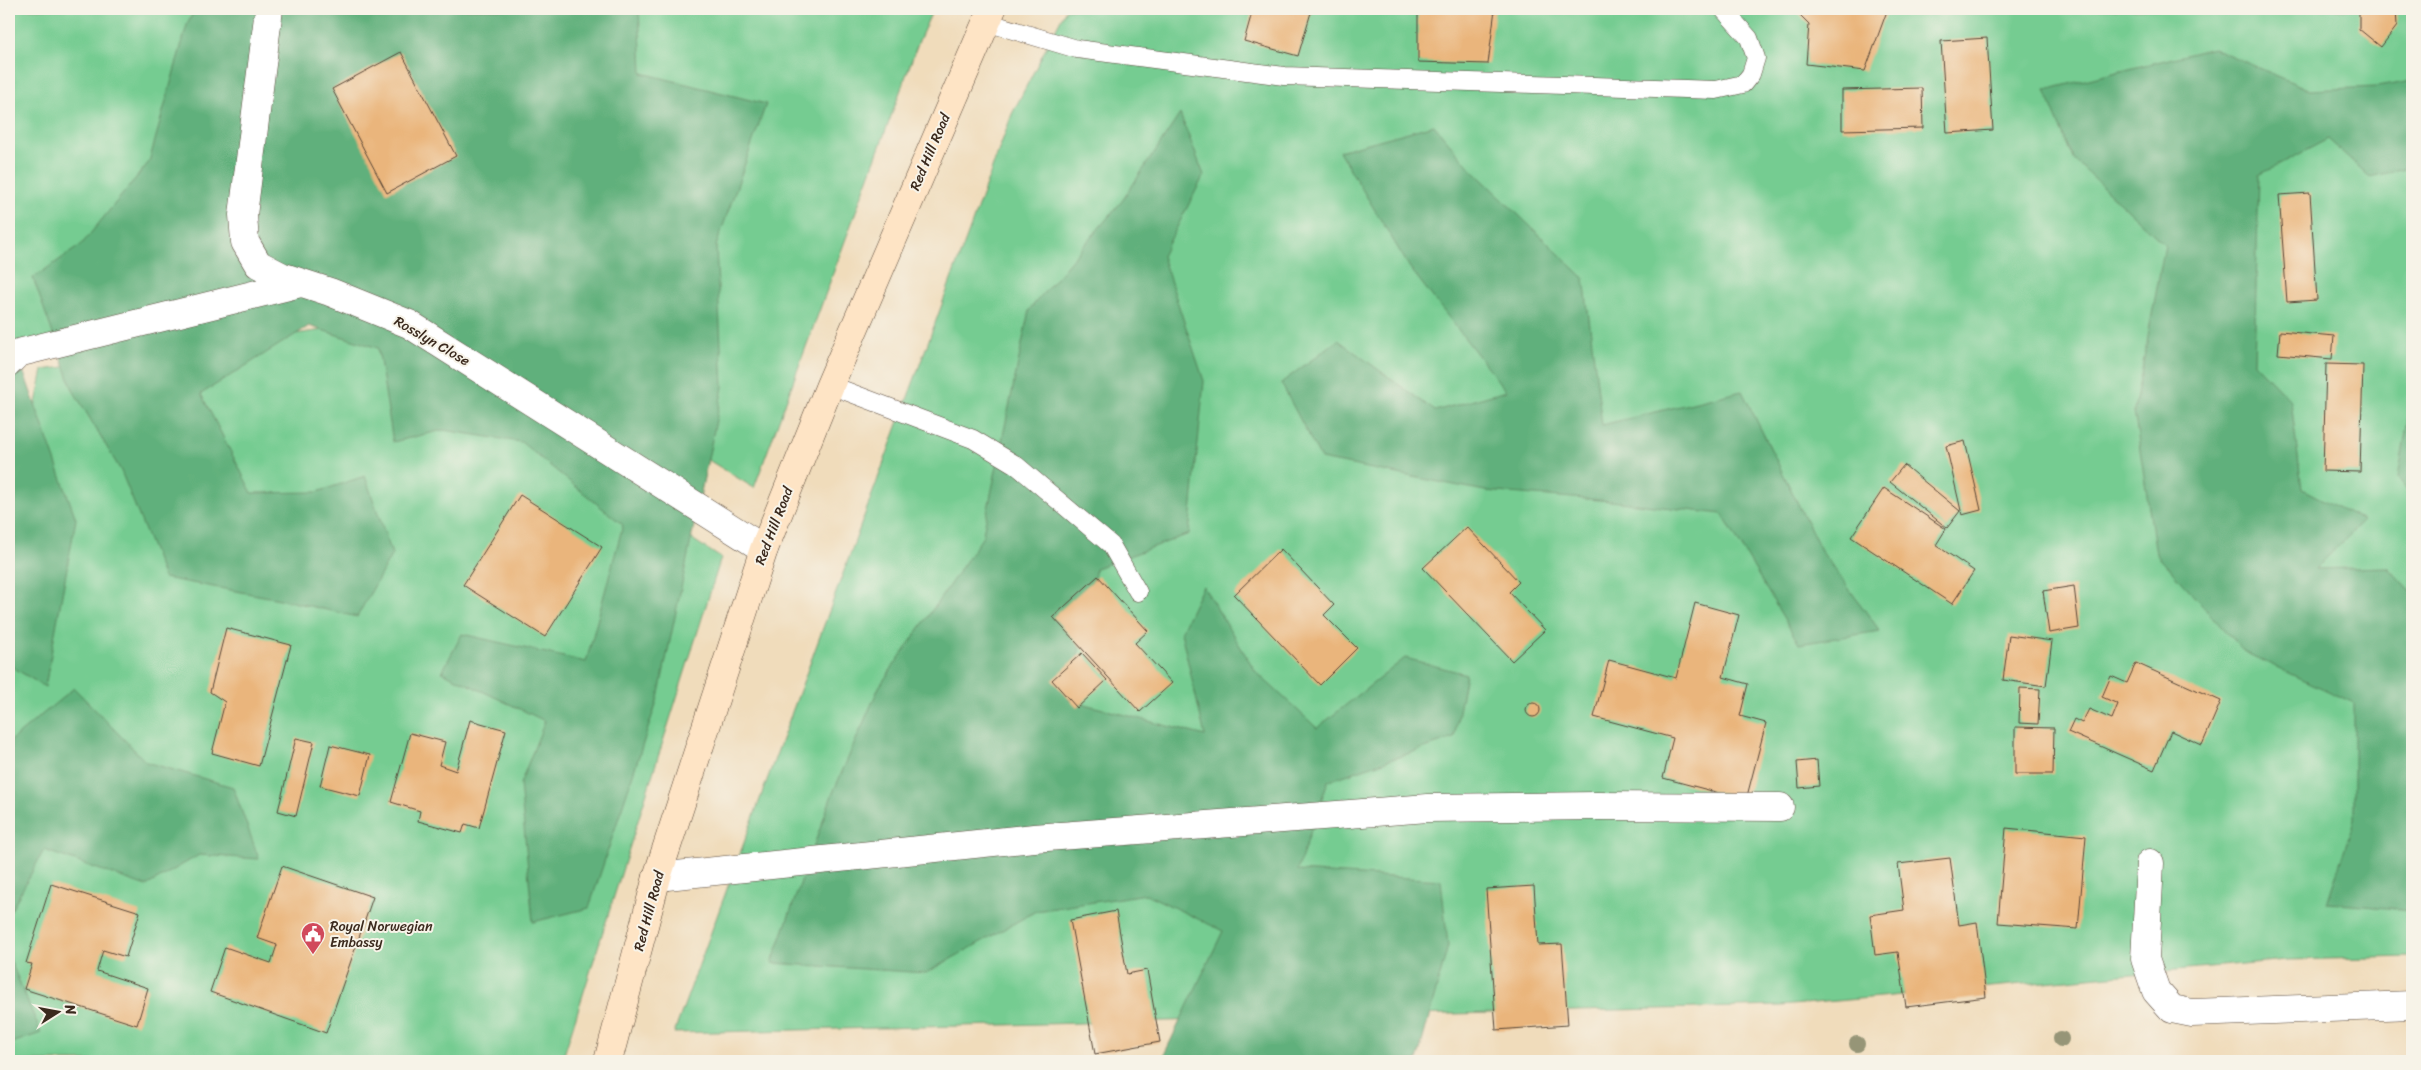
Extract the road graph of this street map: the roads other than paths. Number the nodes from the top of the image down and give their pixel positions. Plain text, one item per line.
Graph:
1 (269, 9) edge
2 (1723, 9) edge
3 (989, 16) edge
4 (301, 282) junction
5 (9, 362) edge
6 (830, 386) junction
7 (764, 549) junction
8 (1138, 592) dead end
9 (1780, 808) dead end
10 (2150, 863) dead end
11 (657, 877) junction
12 (2412, 1005) edge
13 (608, 1061) edge

1 - 4 street, Rosslyn Close
2 - 3 lane
3 - 6 main road, Red Hill Road
4 - 5 street
4 - 7 street, Rosslyn Close
6 - 7 main road, Red Hill Road
6 - 8 lane
7 - 11 main road, Red Hill Road
9 - 11 street
10 - 12 street
11 - 13 main road, Red Hill Road

